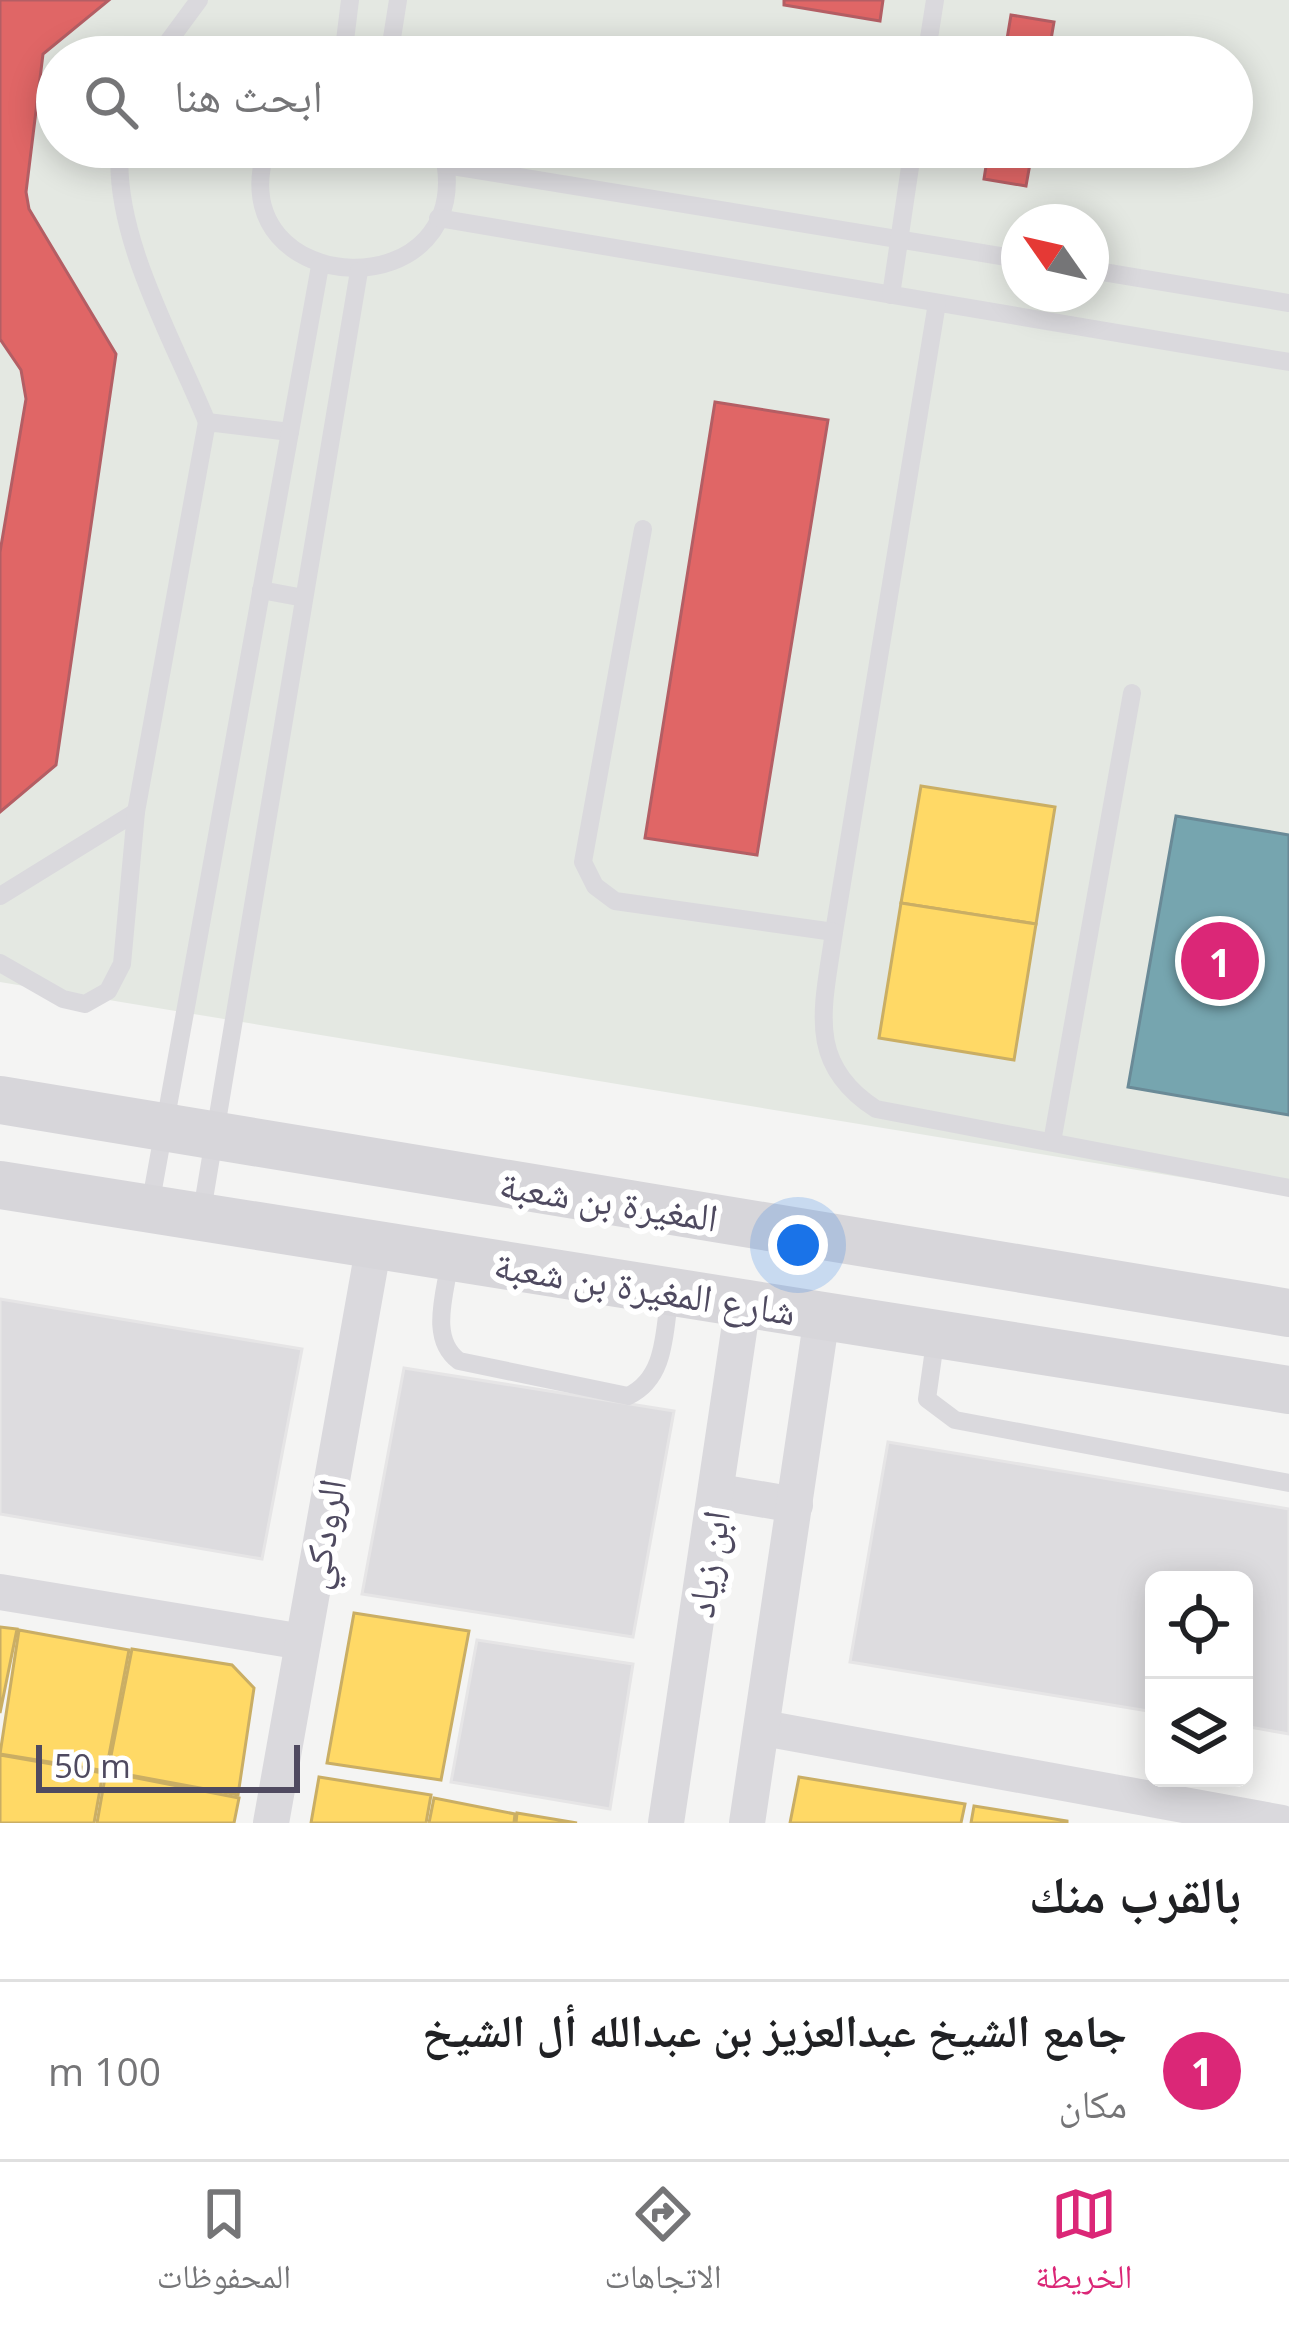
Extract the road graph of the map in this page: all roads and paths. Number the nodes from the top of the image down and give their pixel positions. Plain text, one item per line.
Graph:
1 (199, 0) edge
2 (350, 0) edge
3 (398, 0) edge
4 (935, 0) edge
5 (172, 36) edge
6 (346, 36) edge
7 (392, 36) edge
8 (929, 36) edge
9 (118, 168) edge
10 (263, 168) edge
11 (443, 168) edge
12 (510, 168) edge
13 (910, 168) edge
14 (438, 218) junction
15 (899, 239) junction
16 (1001, 256) edge
17 (320, 266) junction
18 (359, 271) junction
19 (1109, 273) edge
20 (891, 295) junction
21 (937, 303) junction
22 (1289, 303) edge
23 (1289, 362) edge
24 (207, 422) junction
25 (290, 432) junction
26 (643, 529) dead end
27 (261, 590) junction
28 (304, 598) junction
29 (1132, 693) dead end
30 (136, 812) junction
31 (0, 896) edge
32 (834, 932) junction
33 (0, 962) edge
34 (0, 1100) edge
35 (165, 1128) junction
36 (215, 1136) junction
37 (1052, 1142) junction
38 (0, 1185) edge
39 (1289, 1188) edge
40 (150, 1208) junction
41 (201, 1217) junction
42 (374, 1244) junction
43 (451, 1257) junction
44 (670, 1292) junction
45 (743, 1304) junction
46 (1289, 1313) edge
47 (823, 1316) junction
48 (936, 1334) junction
49 (1289, 1390) edge
50 (1289, 1483) edge
51 (719, 1492) junction
52 (795, 1505) junction
53 (0, 1592) edge
54 (303, 1642) junction
55 (763, 1728) junction
56 (1119, 1809) edge
57 (271, 1823) edge
58 (666, 1823) edge
59 (747, 1823) edge
60 (1282, 1823) edge

1 - 5 lane
2 - 6 lane
3 - 7 lane
4 - 8 lane
9 - 24 lane
10 - 17 lane
11 - 14 lane
12 - 15 lane
13 - 15 lane
14 - 18 lane
14 - 20 lane
15 - 16 lane
15 - 20 lane
17 - 18 lane
17 - 25 lane
18 - 28 lane
19 - 22 lane
20 - 21 lane
21 - 23 lane
21 - 32 lane
24 - 25 lane
24 - 30 lane
25 - 27 lane
26 - 32 lane
27 - 28 lane
27 - 35 lane
28 - 36 lane
29 - 37 lane
30 - 31 lane
30 - 33 lane
32 - 37 lane
34 - 35 street, المغيرة بن شعبة
35 - 36 street, المغيرة بن شعبة
35 - 40 lane
36 - 41 lane
36 - 46 street, المغيرة بن شعبة
37 - 39 lane
38 - 40 street, شارع المغيرة بن شعبة
40 - 41 street, شارع المغيرة بن شعبة
41 - 42 street, شارع المغيرة بن شعبة
42 - 43 street, شارع المغيرة بن شعبة
42 - 54 street, الرودكي
43 - 44 street, شارع المغيرة بن شعبة
43 - 44 lane
44 - 45 street, شارع المغيرة بن شعبة
45 - 47 street, شارع المغيرة بن شعبة
45 - 51 street, ابن زياد
47 - 48 street, شارع المغيرة بن شعبة
47 - 52 street, ابن زياد
48 - 49 street, شارع المغيرة بن شعبة
48 - 50 lane
51 - 52 street
51 - 58 street, ابن زياد
52 - 55 street, ابن زياد
53 - 54 street
54 - 57 street, الرودكي
55 - 56 street
55 - 59 street, ابن زياد
56 - 60 street

